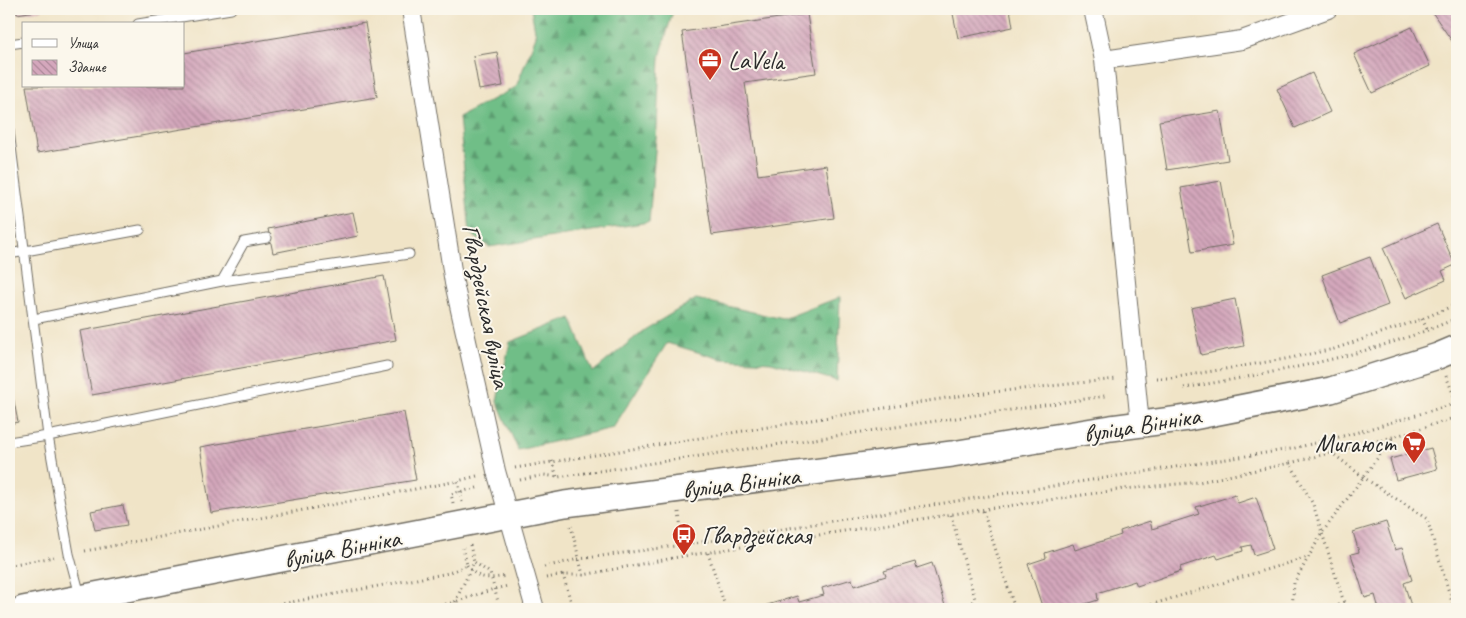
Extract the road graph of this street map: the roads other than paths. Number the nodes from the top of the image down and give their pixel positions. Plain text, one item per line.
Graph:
1 (231, 9) edge
2 (411, 9) edge
3 (1094, 9) edge
4 (1328, 9) edge
5 (150, 22) edge
6 (22, 42) edge
7 (9, 44) edge
8 (1104, 60) junction
9 (9, 131) edge
10 (140, 230) dead end
11 (267, 238) dead end
12 (24, 252) junction
13 (9, 254) edge
14 (409, 254) dead end
15 (222, 281) junction
16 (34, 319) junction
17 (1457, 348) edge
18 (387, 366) dead end
19 (1140, 424) junction
20 (48, 436) junction
21 (9, 442) edge
22 (508, 515) junction
23 (82, 604) edge
24 (23, 609) edge
25 (535, 609) edge

1 - 5 lane
2 - 22 street, Гвардзейская вуліца
3 - 8 street
4 - 8 street
6 - 7 lane
8 - 19 street
9 - 12 lane
10 - 12 lane
11 - 15 lane
12 - 13 lane
12 - 16 lane
14 - 15 lane
15 - 16 lane
16 - 20 lane
17 - 19 street, вуліца Вінніка
18 - 20 lane
19 - 22 street, вуліца Вінніка
20 - 21 lane
20 - 23 lane
22 - 23 street, вуліца Вінніка
22 - 25 street, Гвардзейская вуліца
23 - 24 street, вуліца Вінніка

